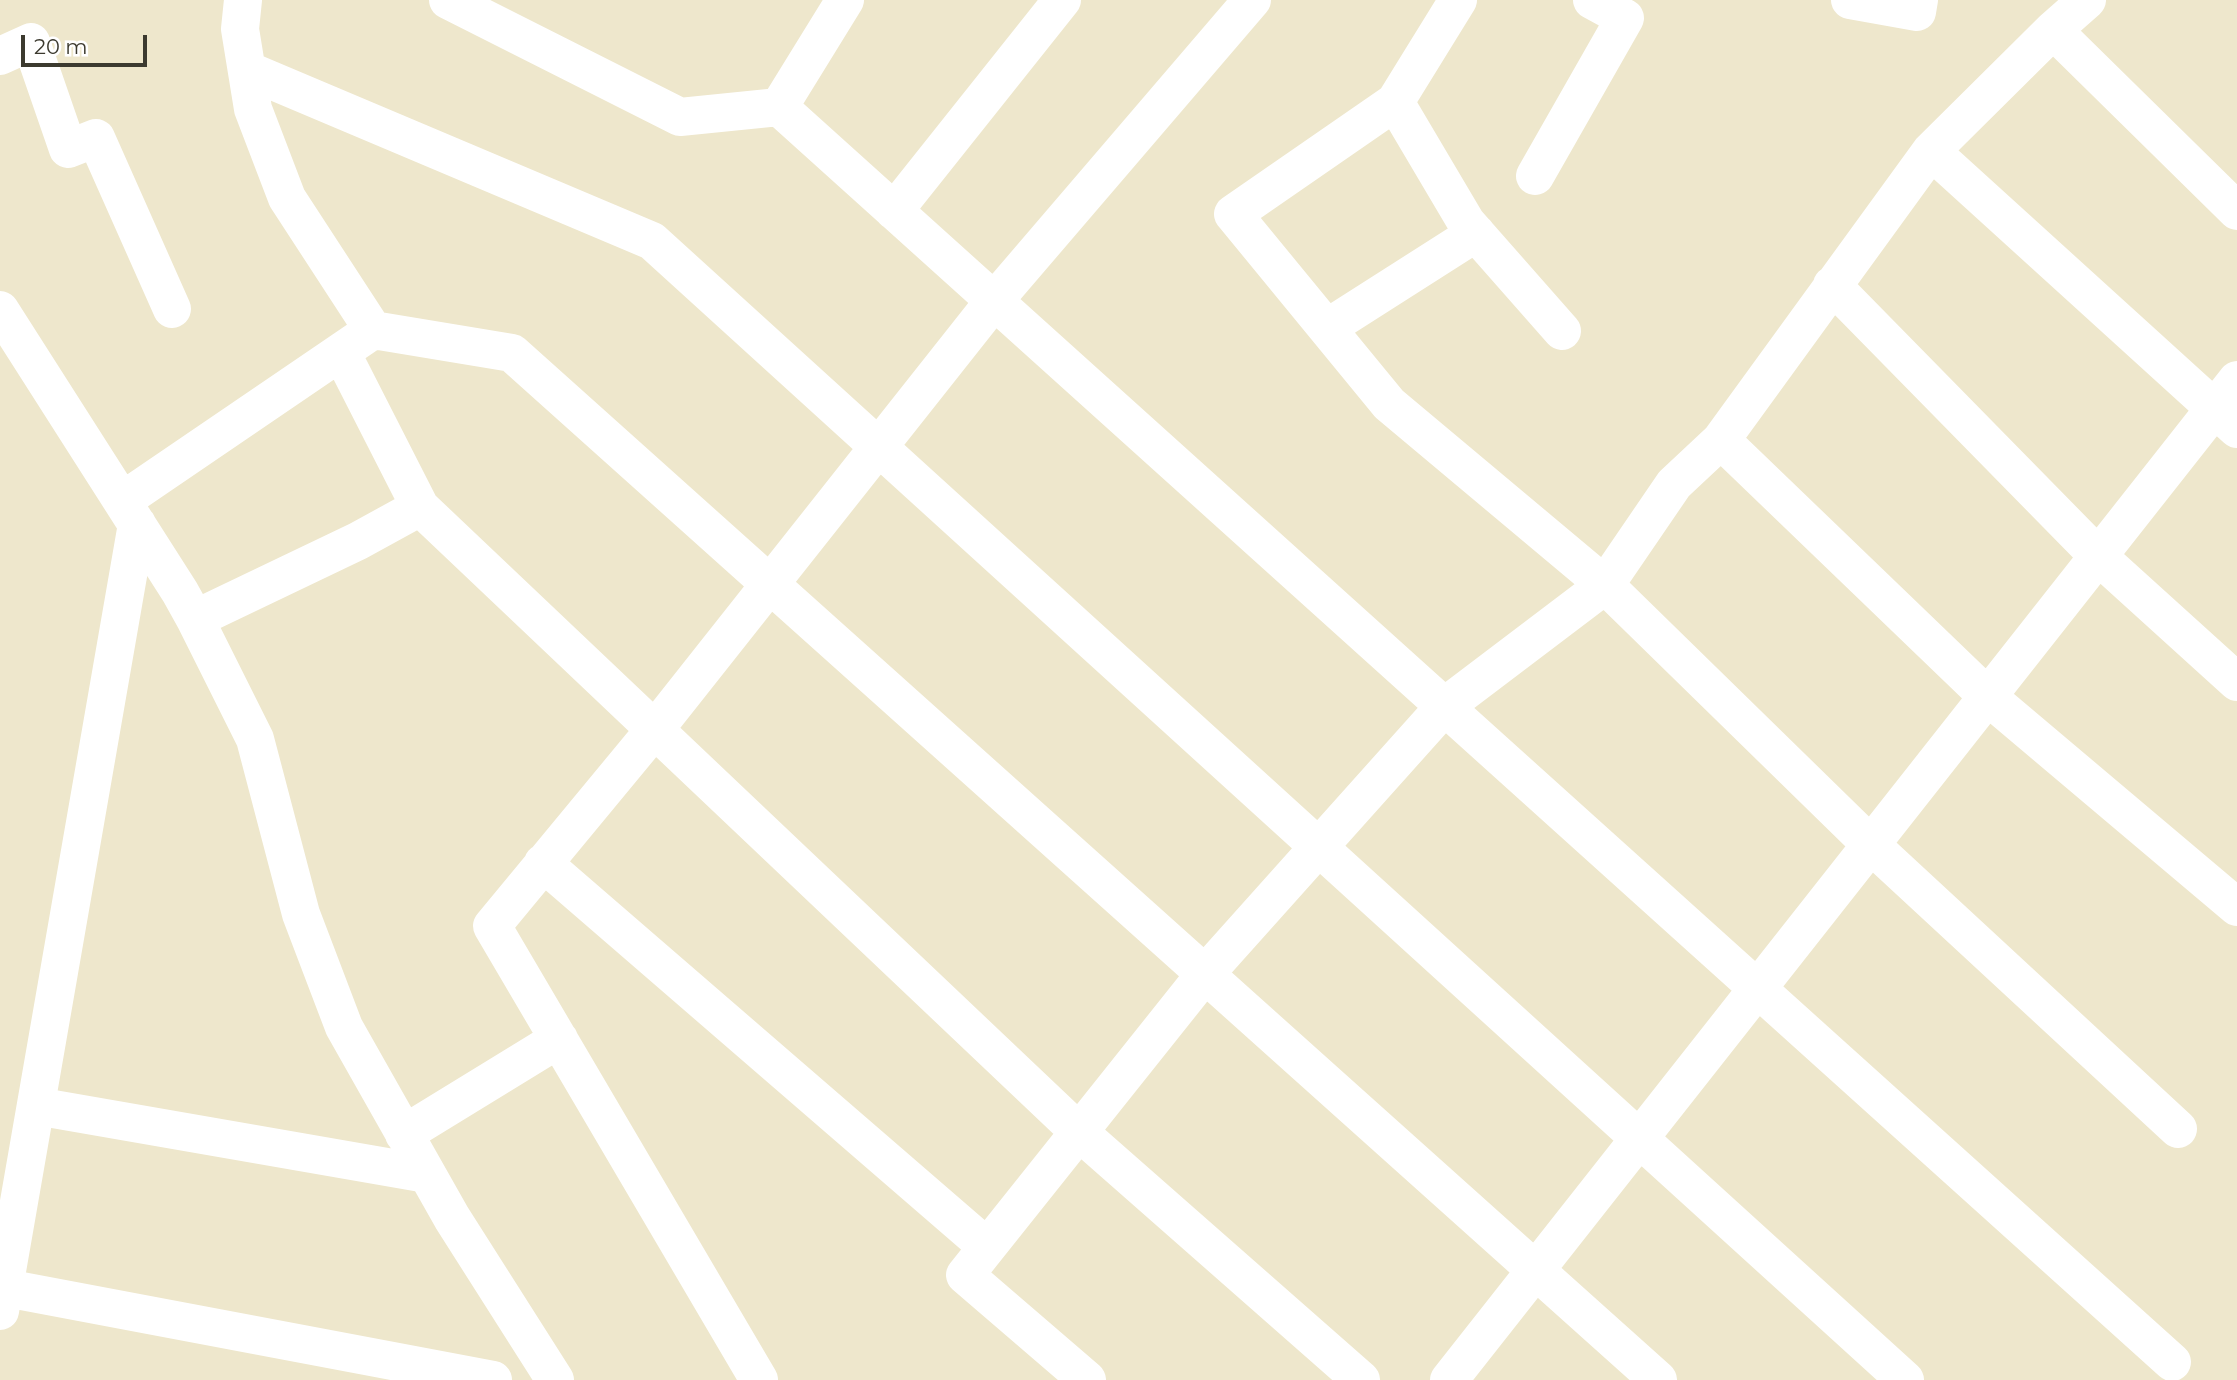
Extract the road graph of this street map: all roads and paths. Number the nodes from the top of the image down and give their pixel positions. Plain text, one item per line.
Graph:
1 (243, 0) edge
2 (449, 0) edge
3 (845, 0) edge
4 (1062, 0) edge
5 (1252, 0) edge
6 (1458, 0) edge
7 (1592, 0) edge
8 (1850, 0) edge
9 (1919, 0) edge
10 (2087, 0) edge
11 (2053, 30) junction
12 (0, 55) edge
13 (247, 70) junction
14 (1395, 102) junction
15 (779, 107) junction
16 (1931, 151) junction
17 (1535, 176) dead end
18 (894, 211) junction
19 (2237, 211) edge
20 (1476, 233) junction
21 (1832, 285) junction
22 (994, 301) junction
23 (172, 309) dead end
24 (0, 310) edge
25 (1327, 328) junction
26 (373, 330) junction
27 (1562, 331) dead end
28 (341, 352) junction
29 (2230, 405) edge
30 (1721, 440) junction
31 (878, 447) junction
32 (420, 507) junction
33 (129, 513) junction
34 (2098, 556) junction
35 (770, 584) junction
36 (1605, 585) junction
37 (195, 619) junction
38 (2237, 682) edge
39 (1987, 696) junction
40 (1444, 707) junction
41 (654, 729) junction
42 (1870, 844) junction
43 (1318, 847) junction
44 (543, 863) junction
45 (2237, 908) edge
46 (1205, 974) junction
47 (1756, 988) junction
48 (559, 1039) junction
49 (36, 1106) junction
50 (2178, 1129) dead end
51 (1079, 1132) junction
52 (404, 1133) junction
53 (1639, 1138) junction
54 (427, 1174) junction
55 (987, 1247) junction
56 (1535, 1270) junction
57 (1, 1295) edge
58 (2172, 1362) dead end
59 (494, 1380) edge
60 (555, 1380) edge
61 (759, 1380) edge
62 (1087, 1380) edge
63 (1361, 1380) edge
64 (1449, 1380) edge
65 (1658, 1380) edge
66 (1905, 1380) edge

1 - 13 street
2 - 15 street
3 - 15 street
4 - 18 street
5 - 22 street
6 - 14 street
7 - 17 street
8 - 9 street
10 - 11 street
11 - 16 street
11 - 19 street
12 - 23 street
13 - 26 street
13 - 31 street
14 - 20 street
14 - 25 street
15 - 18 street
16 - 21 street
16 - 29 street
18 - 22 street
20 - 25 street
20 - 27 street
21 - 30 street
21 - 34 street
22 - 31 street
22 - 40 street
24 - 33 street
25 - 36 street
26 - 28 street
26 - 35 street
28 - 32 street
28 - 33 street
29 - 34 street
30 - 36 street
30 - 39 street
31 - 35 street
31 - 43 street
32 - 37 street
32 - 41 street
33 - 37 street
33 - 49 street
34 - 38 street
34 - 39 street
35 - 41 street
35 - 46 street
36 - 40 street
36 - 42 street
37 - 52 street
39 - 42 street
39 - 45 street
40 - 43 street
40 - 47 street
41 - 44 street
41 - 51 street
42 - 47 street
42 - 50 street
43 - 46 street
43 - 53 street
44 - 48 street
44 - 55 street
46 - 51 street
46 - 56 street
47 - 53 street
47 - 58 street
48 - 52 street
48 - 61 street
49 - 54 street
49 - 57 street
51 - 55 street
51 - 63 street
52 - 54 street
53 - 56 street
53 - 66 street
54 - 60 street
55 - 62 street
56 - 64 street
56 - 65 street
57 - 59 street

